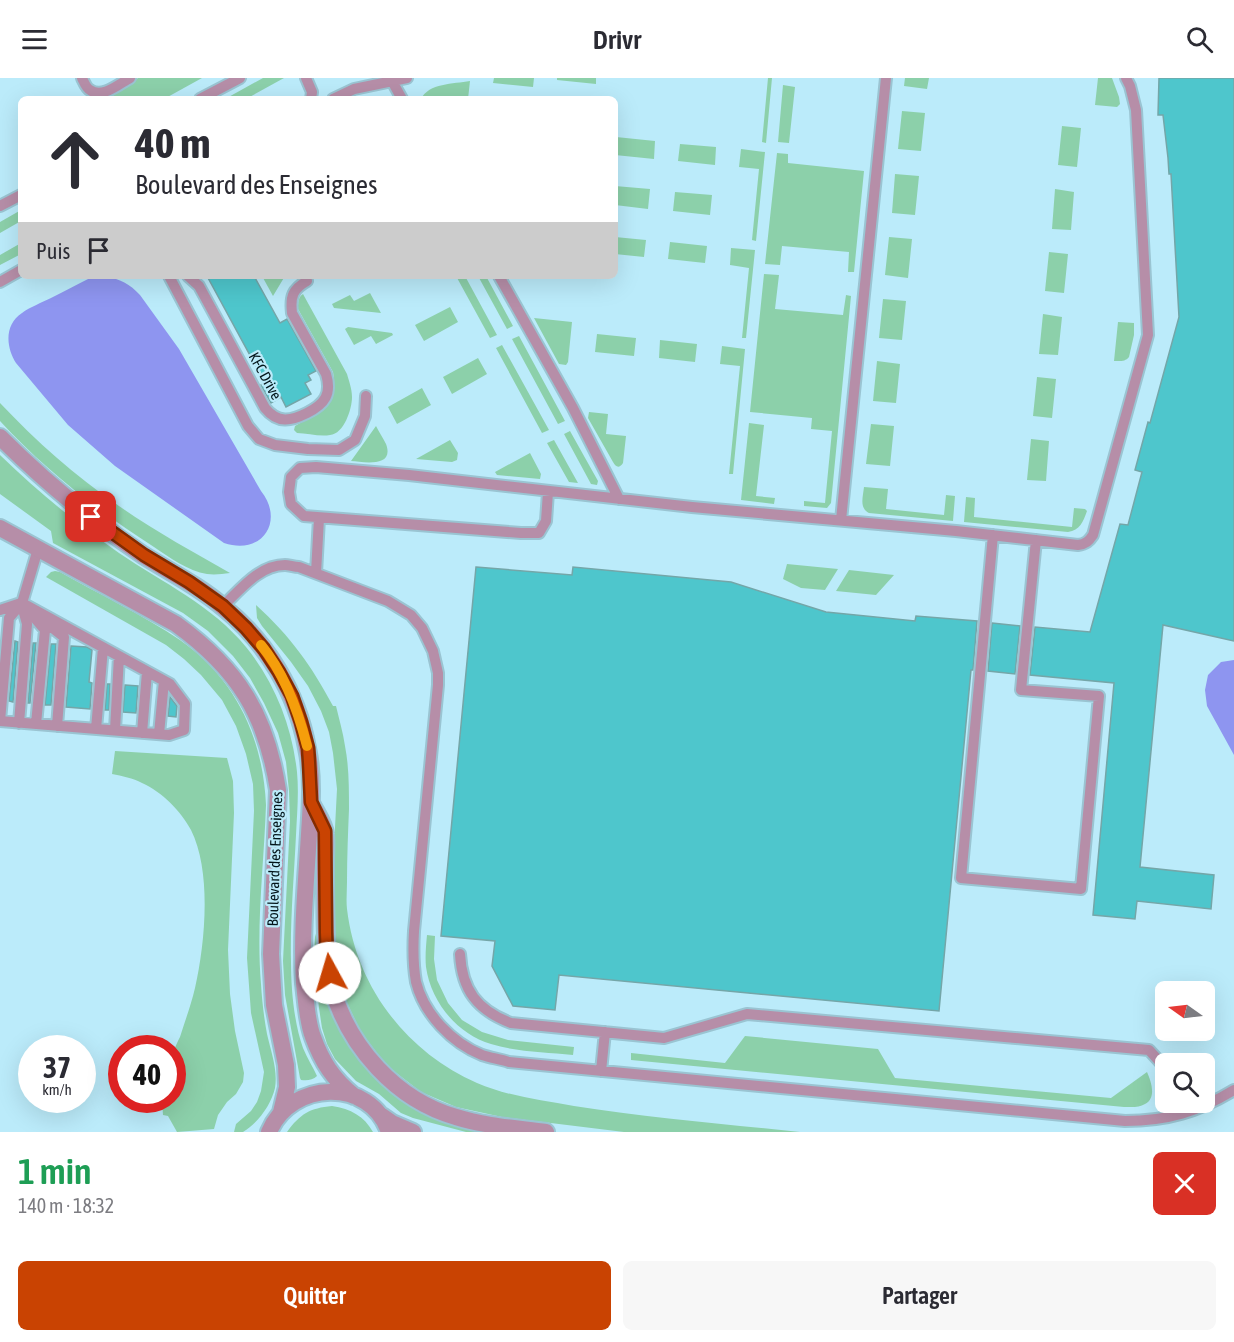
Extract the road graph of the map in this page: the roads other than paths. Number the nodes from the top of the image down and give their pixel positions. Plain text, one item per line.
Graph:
1 (82, 78) edge
2 (130, 78) edge
3 (240, 78) edge
4 (306, 78) edge
5 (407, 78) edge
6 (886, 78) edge
7 (1126, 78) edge
8 (392, 81) junction
9 (206, 96) edge
10 (311, 96) edge
11 (339, 96) edge
12 (400, 96) edge
13 (18, 197) edge
14 (0, 206) edge
15 (18, 272) edge
16 (171, 279) edge
17 (191, 279) edge
18 (500, 279) edge
19 (308, 281) dead end
20 (0, 282) edge
21 (366, 396) dead end
22 (0, 437) edge
23 (548, 492) junction
24 (619, 499) junction
25 (319, 518) junction
26 (841, 520) junction
27 (0, 528) edge
28 (993, 535) junction
29 (1036, 540) junction
30 (38, 549) junction
31 (315, 573) junction
32 (22, 603) junction
33 (223, 606) junction
34 (0, 609) edge
35 (103, 648) junction
36 (119, 657) junction
37 (147, 672) junction
38 (164, 681) junction
39 (0, 721) edge
40 (20, 723) junction
41 (36, 724) junction
42 (57, 726) junction
43 (96, 729) junction
44 (115, 730) junction
45 (142, 733) junction
46 (159, 734) junction
47 (311, 802) junction
48 (460, 954) dead end
49 (605, 1032) junction
50 (1155, 1057) edge
51 (601, 1071) junction
52 (1234, 1090) edge
53 (354, 1096) junction
54 (1215, 1101) edge
55 (281, 1112) junction
56 (1181, 1113) edge
57 (379, 1114) junction
58 (269, 1132) edge
59 (389, 1132) edge
60 (413, 1132) edge
61 (546, 1132) edge

1 - 2 lane
3 - 9 lane
4 - 10 lane
5 - 8 lane
6 - 26 lane
7 - 29 lane
8 - 11 lane
8 - 12 lane
13 - 14 lane
15 - 20 lane
16 - 21 lane
17 - 19 lane, KFC Drive
18 - 24 lane
22 - 33 street, Boulevard des Enseignes
23 - 24 lane
23 - 25 lane
23 - 25 lane
24 - 26 lane
25 - 31 lane
26 - 28 lane
27 - 30 street, Boulevard des Enseignes
28 - 29 lane
28 - 29 lane
30 - 32 lane
30 - 55 street, Boulevard des Enseignes
31 - 33 lane
31 - 51 lane
32 - 34 lane
32 - 35 lane
32 - 39 lane
32 - 40 lane
32 - 41 lane
32 - 42 lane
33 - 47 street, Boulevard des Enseignes
35 - 36 lane
35 - 43 lane
36 - 37 lane
36 - 44 lane
37 - 38 lane
37 - 45 lane
38 - 46 lane
38 - 46 lane
39 - 40 lane
40 - 41 lane
41 - 42 lane
42 - 43 lane
43 - 44 lane
44 - 45 lane
45 - 46 lane
47 - 53 street, Boulevard des Enseignes
47 - 61 street
48 - 49 lane
49 - 50 lane
49 - 51 lane
51 - 56 lane
52 - 54 lane
53 - 55 street
53 - 57 street, Boulevard des Enseignes
55 - 58 street
57 - 59 street
57 - 60 street

